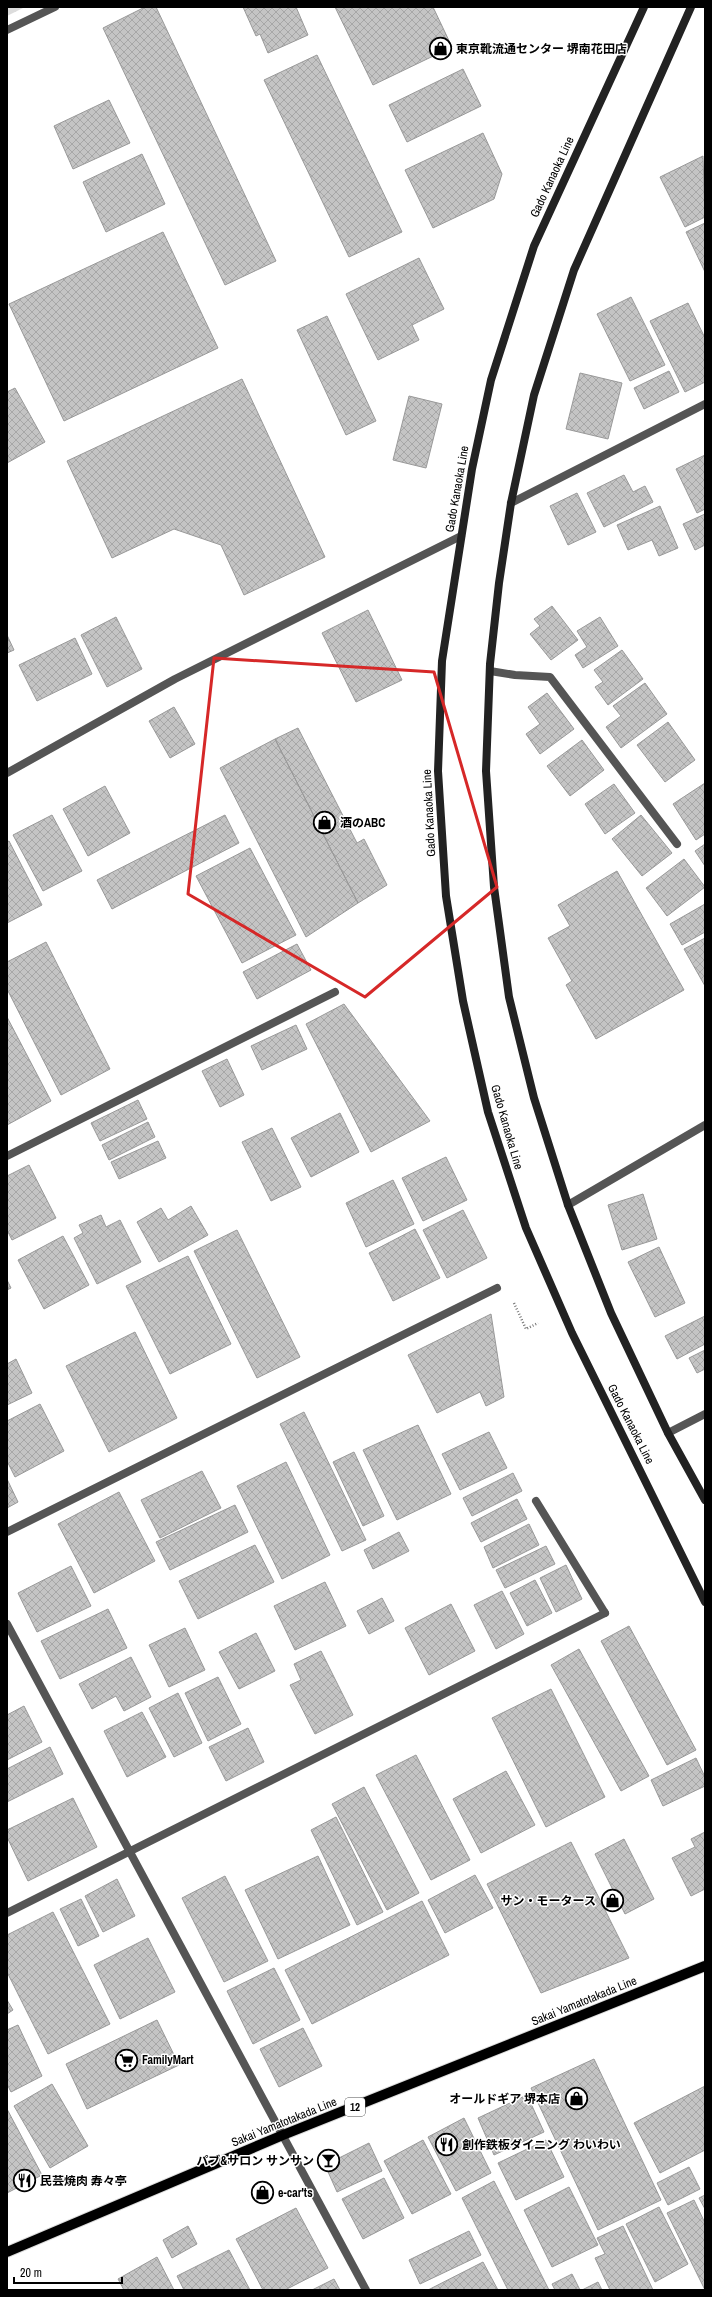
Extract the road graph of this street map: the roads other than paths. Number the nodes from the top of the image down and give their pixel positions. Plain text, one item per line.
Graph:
1 (55, 7) edge
2 (644, 7) edge
3 (691, 7) edge
4 (7, 30) edge
5 (705, 404) edge
6 (511, 503) junction
7 (461, 536) junction
8 (490, 671) junction
9 (7, 773) edge
10 (677, 844) dead end
11 (335, 992) dead end
12 (705, 1125) edge
13 (7, 1156) edge
14 (568, 1205) junction
15 (497, 1288) road end
16 (705, 1414) edge
17 (668, 1433) junction
18 (705, 1500) edge
19 (536, 1502) dead end
20 (7, 1532) edge
21 (705, 1602) edge
22 (7, 1624) edge
23 (128, 1852) junction
24 (7, 1913) edge
25 (705, 1966) edge
26 (284, 2135) junction
27 (7, 2252) edge
28 (366, 2290) edge

1 - 4 street
2 - 7 main road, Gado Kanaoka Line
3 - 6 main road
5 - 6 street
6 - 8 main road
7 - 9 street
7 - 21 main road, Gado Kanaoka Line
8 - 10 street
8 - 14 main road
11 - 13 street
12 - 14 street
14 - 17 main road
15 - 20 street
16 - 17 street
17 - 18 main road
19 - 23 street
22 - 23 street
23 - 24 street
23 - 26 street
25 - 26 main road, Sakai Yamatotakada Line / 12
26 - 27 main road, Sakai Yamatotakada Line / 12
26 - 28 street

